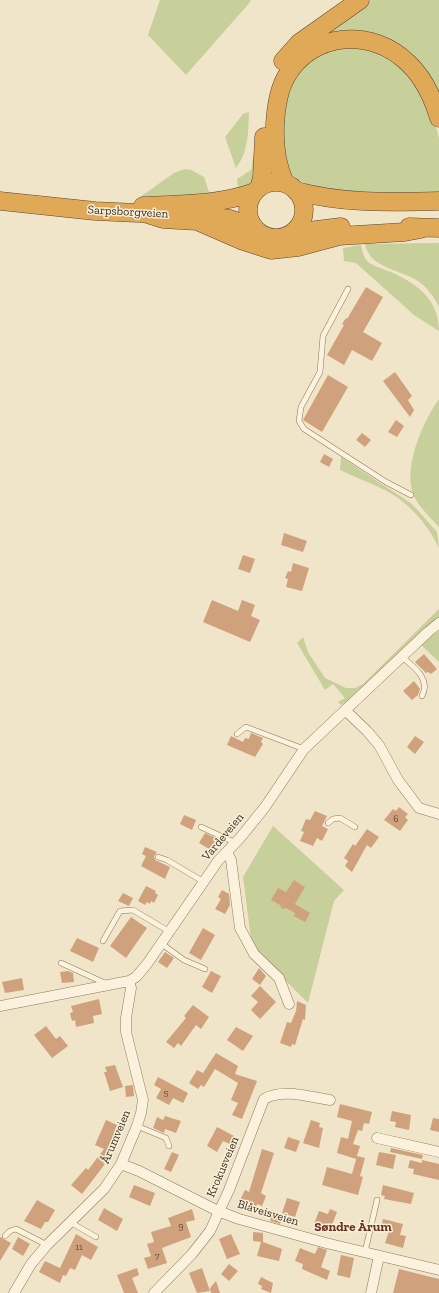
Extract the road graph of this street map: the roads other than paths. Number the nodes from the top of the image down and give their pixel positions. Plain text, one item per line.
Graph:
1 (360, 0) edge
2 (439, 118) edge
3 (290, 187) junction
4 (257, 190) junction
5 (0, 193) edge
6 (0, 201) edge
7 (433, 201) edge
8 (147, 214) junction
9 (255, 228) junction
10 (439, 228) edge
11 (421, 229) junction
12 (292, 233) junction
13 (348, 289) dead end
14 (411, 495) dead end
15 (439, 624) edge
16 (402, 657) junction
17 (422, 696) dead end
18 (345, 710) junction
19 (237, 734) dead end
20 (304, 749) junction
21 (439, 814) edge
22 (328, 823) dead end
23 (201, 827) dead end
24 (355, 827) dead end
25 (236, 843) junction
26 (227, 852) junction
27 (158, 857) dead end
28 (204, 882) junction
29 (170, 932) junction
30 (102, 941) dead end
31 (162, 944) junction
32 (61, 963) dead end
33 (205, 969) dead end
34 (129, 981) junction
35 (110, 985) junction
36 (289, 1004) dead end
37 (0, 1006) edge
38 (330, 1100) dead end
39 (137, 1126) junction
40 (377, 1138) dead end
41 (169, 1146) dead end
42 (439, 1152) edge
43 (121, 1164) junction
44 (377, 1200) dead end
45 (218, 1211) junction
46 (70, 1222) junction
47 (5, 1236) dead end
48 (96, 1237) dead end
49 (47, 1245) junction
50 (365, 1252) junction
51 (379, 1256) junction
52 (439, 1270) edge
53 (14, 1293) edge
54 (154, 1293) edge
55 (371, 1293) edge

1 - 4 highway
2 - 3 highway
3 - 4 highway
3 - 7 highway
3 - 12 highway
4 - 5 highway, Sarpsborgveien
4 - 9 highway
6 - 8 highway, Sarpsborgveien
8 - 9 highway, Sarpsborgveien
8 - 11 highway
9 - 12 highway
10 - 11 highway
11 - 12 highway
13 - 14 lane
15 - 16 street, Vardeveien
16 - 17 lane
16 - 18 street, Vardeveien
18 - 20 street, Vardeveien
18 - 21 street
19 - 20 lane
20 - 25 street, Vardeveien
22 - 24 lane
23 - 25 lane
25 - 26 street, Vardeveien
26 - 28 street, Vardeveien
26 - 36 street
27 - 28 lane
28 - 29 street, Vardeveien
29 - 30 lane
29 - 31 street, Vardeveien
31 - 33 lane
31 - 34 street, Vardeveien
32 - 35 lane
34 - 35 street, Vardeveien
34 - 39 street, Årumveien
35 - 37 street, Vardeveien
38 - 45 street, Krokusveien
39 - 41 lane
39 - 43 street, Årumveien
40 - 42 street
43 - 45 street, Blåveisveien
43 - 46 street, Årumveien
44 - 50 lane
45 - 50 street, Blåveisveien
45 - 54 street, Krokusveien
46 - 48 lane
46 - 49 street, Årumveien
47 - 49 lane
49 - 53 street, Årumveien
50 - 51 street, Blåveisveien
51 - 52 street, Blåveisveien
51 - 55 street

